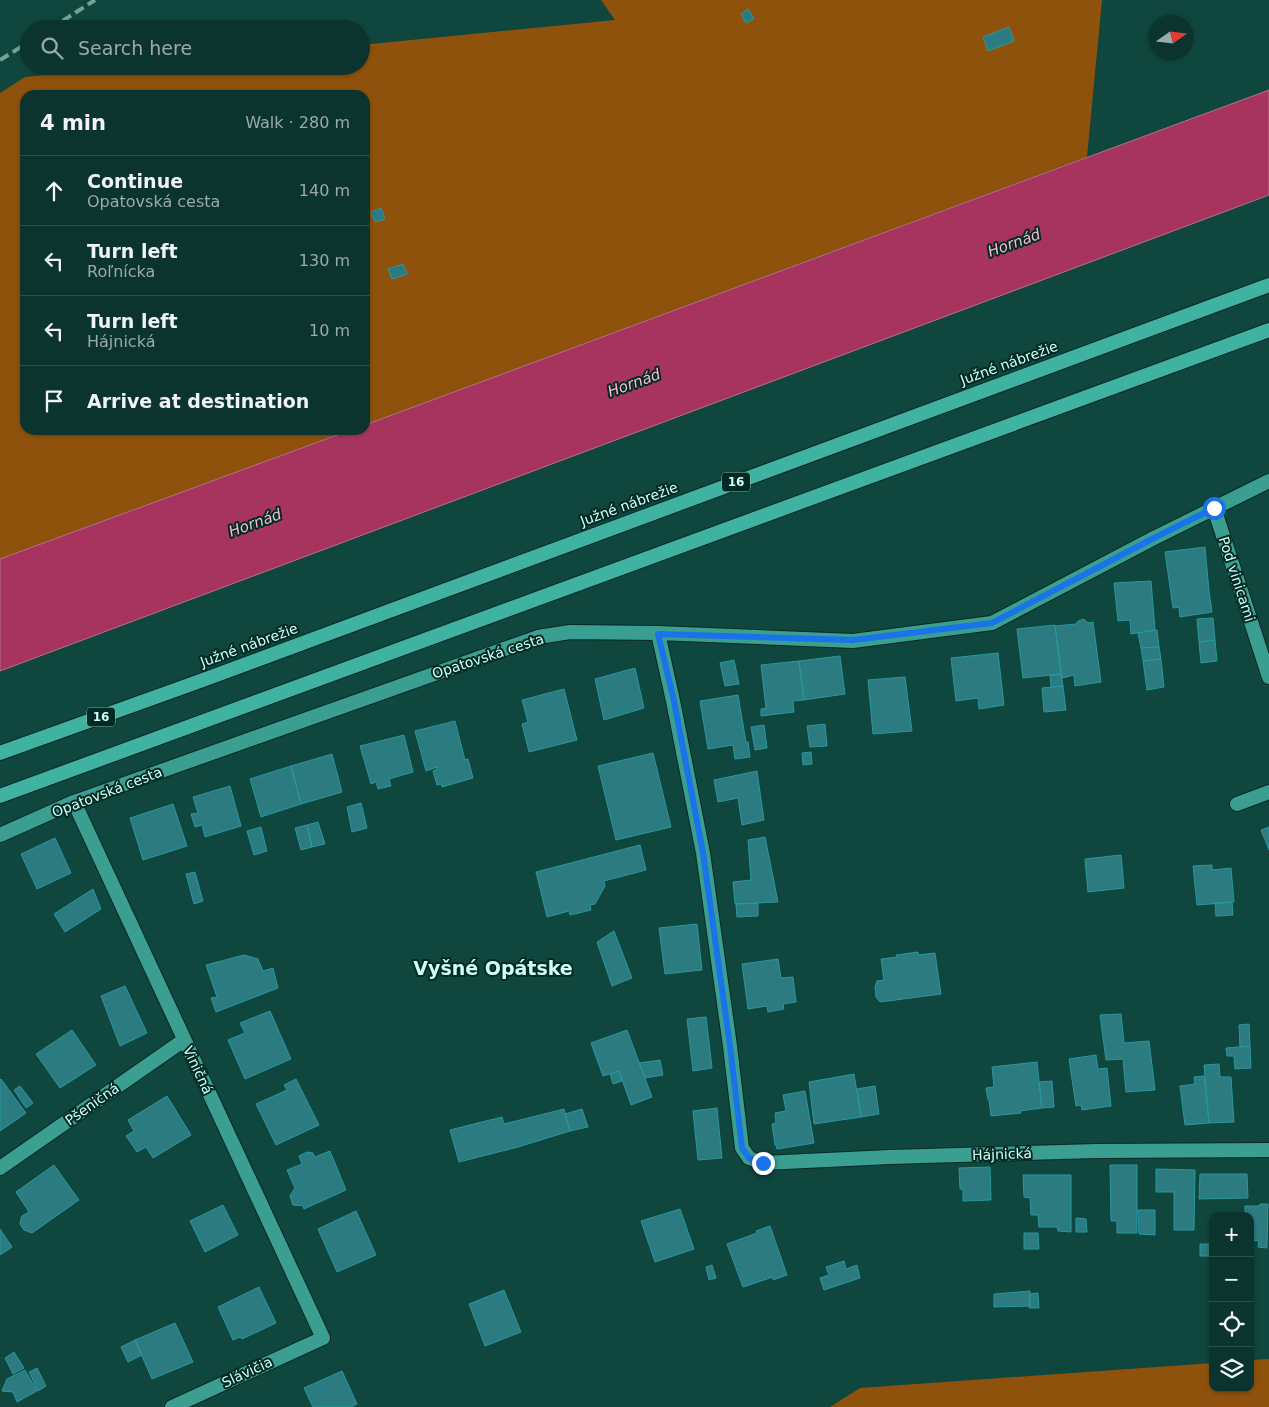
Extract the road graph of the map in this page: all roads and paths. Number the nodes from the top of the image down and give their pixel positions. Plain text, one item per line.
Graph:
1 (1269, 285) edge
2 (1269, 330) edge
3 (1269, 481) edge
4 (1214, 508) junction
5 (658, 634) junction
6 (1269, 677) edge
7 (0, 753) edge
8 (1269, 792) edge
9 (0, 796) edge
10 (74, 802) junction
11 (1237, 804) dead end
12 (0, 835) edge
13 (184, 1040) junction
14 (1269, 1150) edge
15 (0, 1168) edge
16 (323, 1338) joint
17 (172, 1407) edge

1 - 7 highway, Južné nábrežie / 16
2 - 9 highway
3 - 4 street, Opatovská cesta
4 - 5 street, Opatovská cesta
4 - 6 street, Pod vinicami
5 - 10 street, Opatovská cesta
5 - 14 street, Hájnická
8 - 11 street
10 - 12 street, Opatovská cesta
10 - 13 street, Viničná
13 - 15 street, Pšeničná
13 - 16 street, Viničná
16 - 17 street, Slávičia

